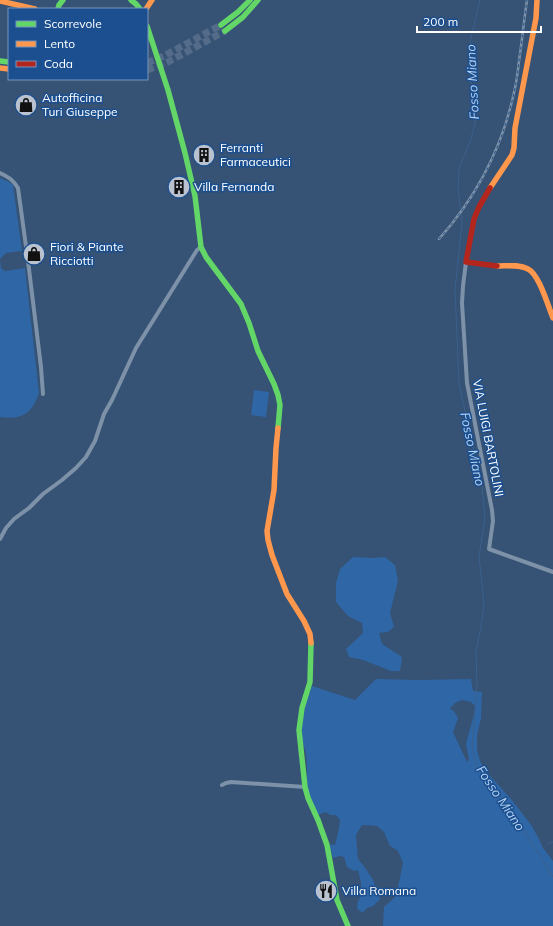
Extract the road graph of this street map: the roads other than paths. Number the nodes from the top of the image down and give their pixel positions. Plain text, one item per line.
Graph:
1 (131, 0) edge
2 (250, 0) edge
3 (258, 0) edge
4 (537, 0) edge
5 (0, 1) edge
6 (31, 8) edge
7 (139, 8) edge
8 (221, 25) tunnel mouth
9 (148, 29) edge
10 (225, 31) tunnel mouth
11 (148, 35) edge
12 (151, 39) junction
13 (0, 174) edge
14 (201, 247) junction
15 (466, 262) junction
16 (553, 318) edge
17 (43, 394) dead end
18 (0, 539) edge
19 (553, 572) edge
20 (222, 785) dead end
21 (305, 787) junction
22 (348, 926) edge

1 - 7 main road
2 - 8 main road
3 - 10 main road
4 - 15 main road
5 - 6 main road
9 - 12 main road
11 - 12 main road
12 - 14 main road
13 - 17 street
14 - 18 street
14 - 21 main road
15 - 16 main road
15 - 19 street, VIA LUIGI BARTOLINI
20 - 21 street
21 - 22 main road

